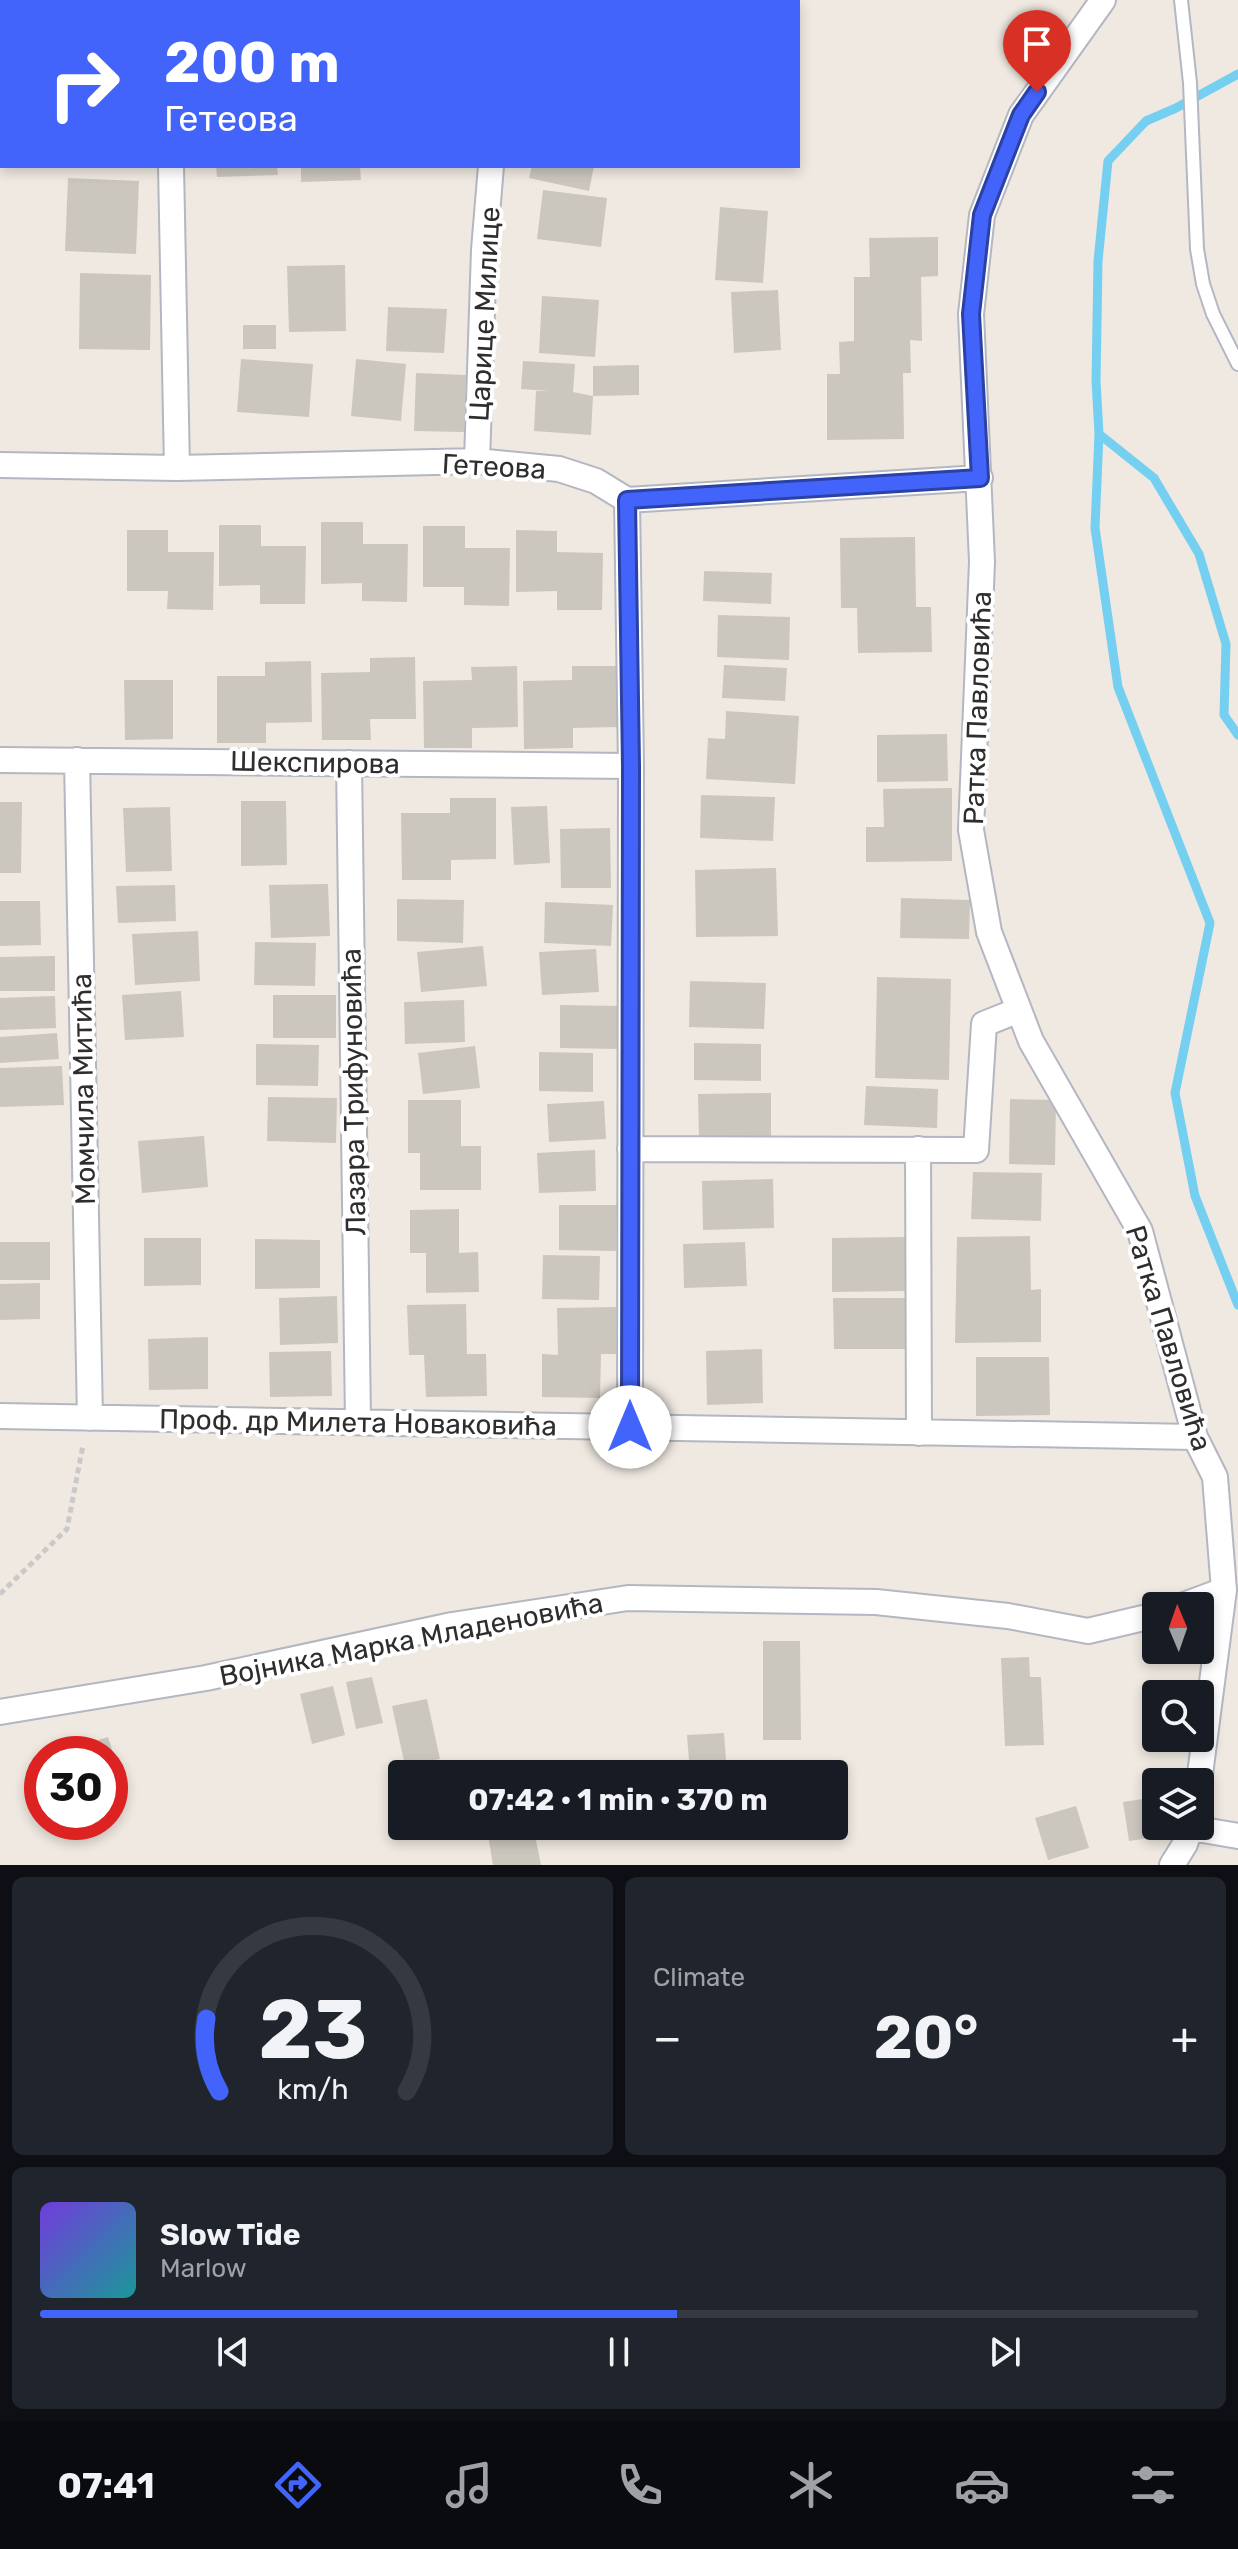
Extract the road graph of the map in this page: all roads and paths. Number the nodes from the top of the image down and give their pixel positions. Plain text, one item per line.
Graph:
1 (1103, 0) edge
2 (1181, 0) edge
3 (171, 168) edge
4 (491, 168) edge
5 (1238, 364) edge
6 (477, 461) junction
7 (0, 465) edge
8 (177, 468) junction
9 (980, 478) junction
10 (627, 500) junction
11 (0, 760) edge
12 (77, 760) junction
13 (349, 763) junction
14 (631, 766) junction
15 (1019, 1010) junction
16 (630, 1149) junction
17 (918, 1149) junction
18 (0, 1416) edge
19 (90, 1418) junction
20 (358, 1421) junction
21 (630, 1427) junction
22 (919, 1433) junction
23 (1195, 1437) junction
24 (1224, 1590) junction
25 (0, 1594) edge
26 (1214, 1594) edge
27 (1142, 1618) edge
28 (0, 1712) edge
29 (1201, 1768) edge
30 (1214, 1831) edge
31 (1238, 1836) edge
32 (1186, 1840) edge
33 (1172, 1865) edge

1 - 9 street, Ратка Павловића
2 - 5 lane
3 - 8 street
4 - 6 street, Царице Милице
6 - 8 street, Гетеова
6 - 10 street, Гетеова
7 - 8 street, Гетеова
9 - 10 street
9 - 15 street, Ратка Павловића
10 - 14 street
11 - 12 street, Шекспирова
12 - 13 street, Шекспирова
12 - 19 street, Момчила Митића
13 - 14 street, Шекспирова
13 - 20 street, Лазара Трифуновића
14 - 16 street
15 - 17 street
15 - 23 street, Ратка Павловића
16 - 17 street
16 - 21 street
17 - 22 street
18 - 19 street, Проф. др Милета Новаковића
19 - 20 street, Проф. др Милета Новаковића
19 - 25 path
20 - 21 street, Проф. др Милета Новаковића
21 - 22 street, Проф. др Милета Новаковића
22 - 23 street, Проф. др Милета Новаковића
23 - 24 street, Ратка Павловића
24 - 26 street
24 - 29 street, Ратка Павловића
27 - 28 street, Војника Марка Младеновића
30 - 31 street
32 - 33 street

